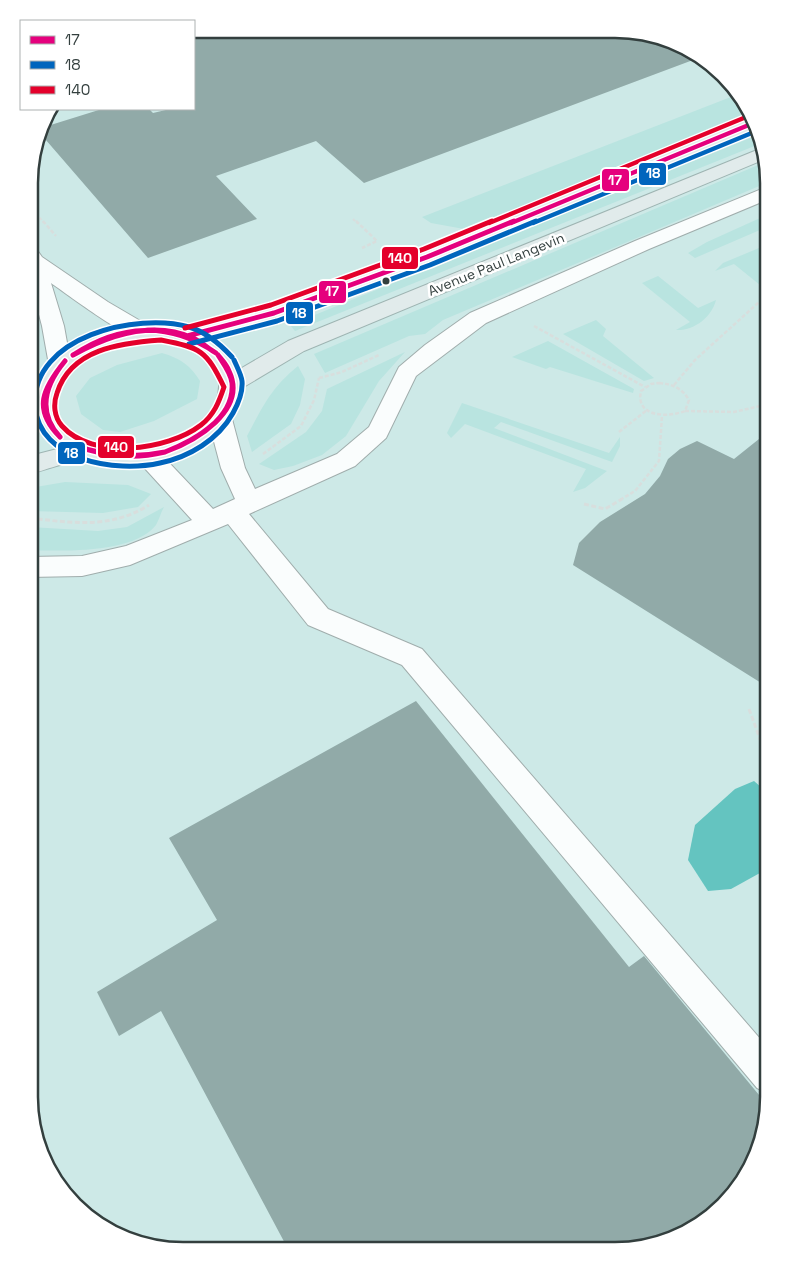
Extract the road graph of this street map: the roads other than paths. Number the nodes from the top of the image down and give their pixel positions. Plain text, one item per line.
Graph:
1 (748, 125) edge
2 (758, 155) edge
3 (760, 196) edge
4 (38, 261) edge
5 (38, 275) edge
6 (142, 331) junction
7 (187, 336) junction
8 (60, 365) junction
9 (233, 383) junction
10 (38, 398) edge
11 (38, 404) edge
12 (220, 418) junction
13 (84, 451) junction
14 (148, 456) junction
15 (38, 463) edge
16 (230, 512) junction
17 (38, 567) edge
18 (760, 1065) edge

1 - 7 main road, Avenue Paul Langevin
2 - 9 main road, Avenue Paul Langevin
3 - 16 street
4 - 6 street
5 - 8 street
6 - 7 main road
6 - 8 main road
7 - 9 main road
8 - 10 main road
9 - 12 main road
11 - 13 main road
12 - 14 main road
12 - 16 street
13 - 14 main road
13 - 15 main road
14 - 16 street
16 - 17 street
16 - 18 street

